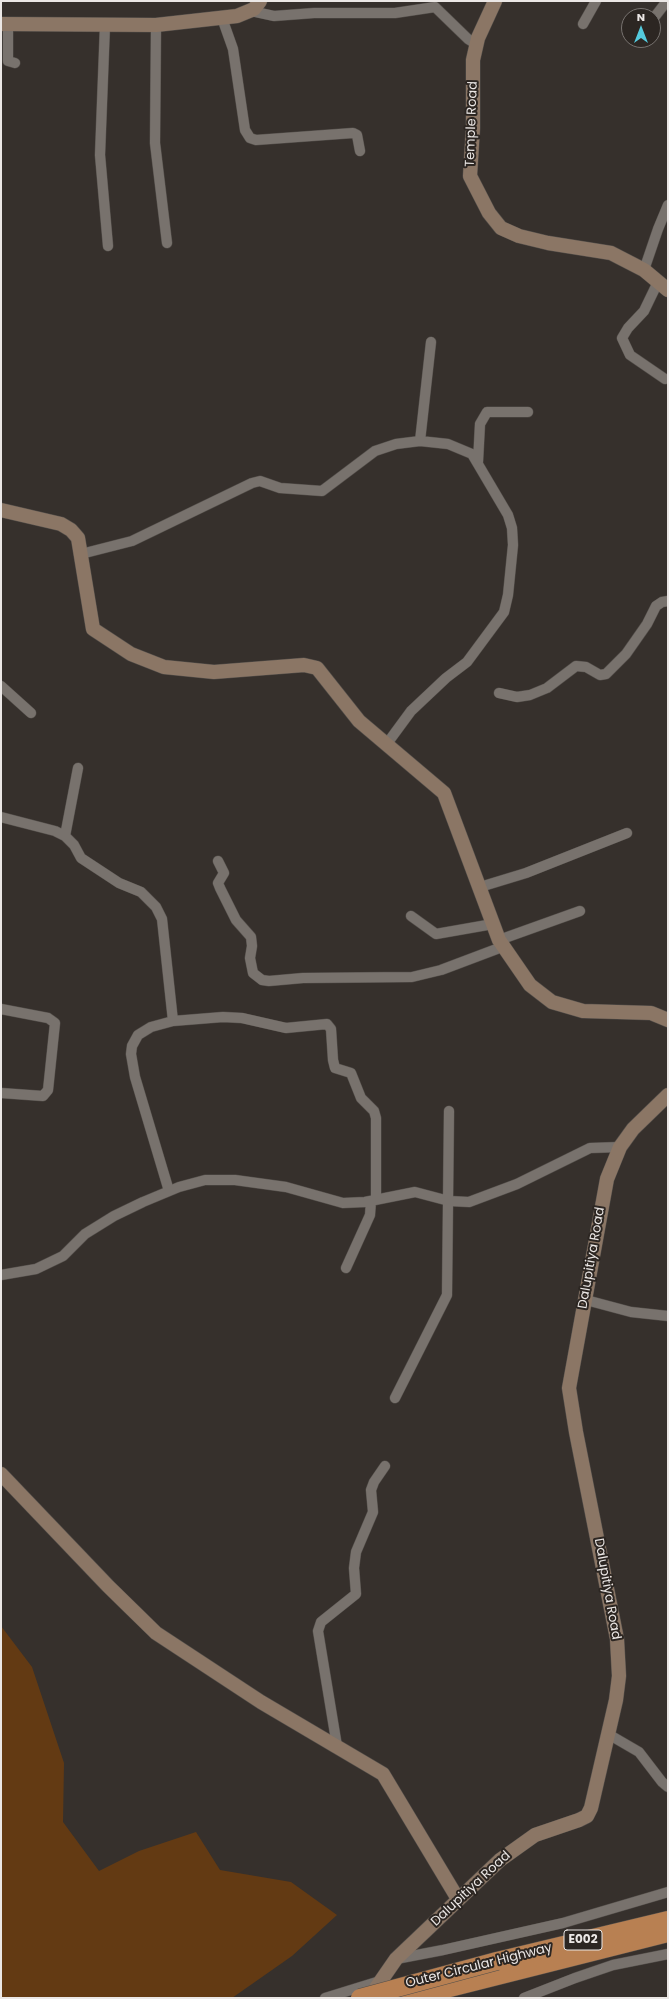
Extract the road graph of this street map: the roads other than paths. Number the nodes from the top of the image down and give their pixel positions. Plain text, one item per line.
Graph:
1 (495, 1) edge
2 (596, 1) edge
3 (256, 6) edge
4 (222, 18) junction
5 (5, 24) edge
6 (583, 24) dead end
7 (105, 25) junction
8 (156, 25) junction
9 (476, 44) junction
10 (16, 63) dead end
11 (360, 151) dead end
12 (668, 205) edge
13 (166, 243) dead end
14 (108, 246) dead end
15 (644, 270) junction
16 (663, 286) edge
17 (432, 342) dead end
18 (665, 379) dead end
19 (528, 412) dead end
20 (420, 441) junction
21 (478, 462) junction
22 (1, 510) edge
23 (81, 554) junction
24 (668, 601) edge
25 (1, 686) edge
26 (499, 693) dead end
27 (31, 713) dead end
28 (386, 745) junction
29 (78, 768) dead end
30 (1, 817) edge
31 (627, 833) dead end
32 (65, 836) junction
33 (218, 861) dead end
34 (480, 888) junction
35 (580, 912) dead end
36 (410, 916) dead end
37 (493, 924) junction
38 (500, 944) junction
39 (1, 1009) edge
40 (668, 1020) edge
41 (173, 1021) junction
42 (1, 1093) edge
43 (668, 1095) edge
44 (449, 1111) dead end
45 (620, 1147) junction
46 (169, 1191) junction
47 (374, 1200) junction
48 (449, 1201) junction
49 (346, 1268) dead end
50 (1, 1275) edge
51 (586, 1300) junction
52 (668, 1316) edge
53 (395, 1398) dead end
54 (386, 1466) dead end
55 (1, 1474) edge
56 (608, 1734) junction
57 (337, 1746) junction
58 (668, 1786) edge
59 (668, 1892) edge
60 (458, 1899) junction
61 (668, 1920) edge
62 (668, 1933) edge
63 (668, 1954) edge
64 (396, 1959) junction
65 (499, 1967) junction
66 (380, 1981) junction
67 (325, 1998) edge
68 (360, 1998) edge
69 (369, 1998) edge
70 (410, 1998) edge
71 (524, 1998) edge

1 - 9 street, Temple Road
2 - 6 street
3 - 4 street
3 - 9 street
4 - 8 street
4 - 11 street
5 - 7 street
5 - 10 street
7 - 8 street
7 - 14 street
8 - 13 street
9 - 15 street, Temple Road
12 - 15 street
15 - 16 street, Temple Road
16 - 18 street
17 - 20 street
19 - 21 street
20 - 21 street
20 - 23 street
21 - 28 street
22 - 23 street
23 - 28 street
24 - 26 street
25 - 27 street
28 - 34 street
29 - 32 street
30 - 32 street
31 - 34 street
32 - 41 street
33 - 38 street
34 - 37 street
35 - 38 street
36 - 37 street
37 - 38 street
38 - 40 street
39 - 42 street
41 - 46 street
41 - 47 street
43 - 45 street, Dalupitiya Road
44 - 48 street
45 - 48 street
45 - 51 street, Dalupitiya Road
46 - 47 street
46 - 50 street
47 - 48 street
47 - 49 street
48 - 53 street
51 - 52 street
51 - 56 street, Dalupitiya Road
54 - 57 street
55 - 57 street
56 - 58 street
56 - 60 street, Dalupitiya Road
57 - 60 street
59 - 64 street
60 - 64 street, Dalupitiya Road
61 - 65 highway, Outer Circular Highway / E002
62 - 65 highway, Outer Circular Highway / E002
63 - 71 street
64 - 66 street, Dalupitiya Road
65 - 68 highway, Outer Circular Highway / E002, bridge
65 - 70 highway, Outer Circular Highway / E002
66 - 67 street
66 - 69 street, Dalupitiya Road

